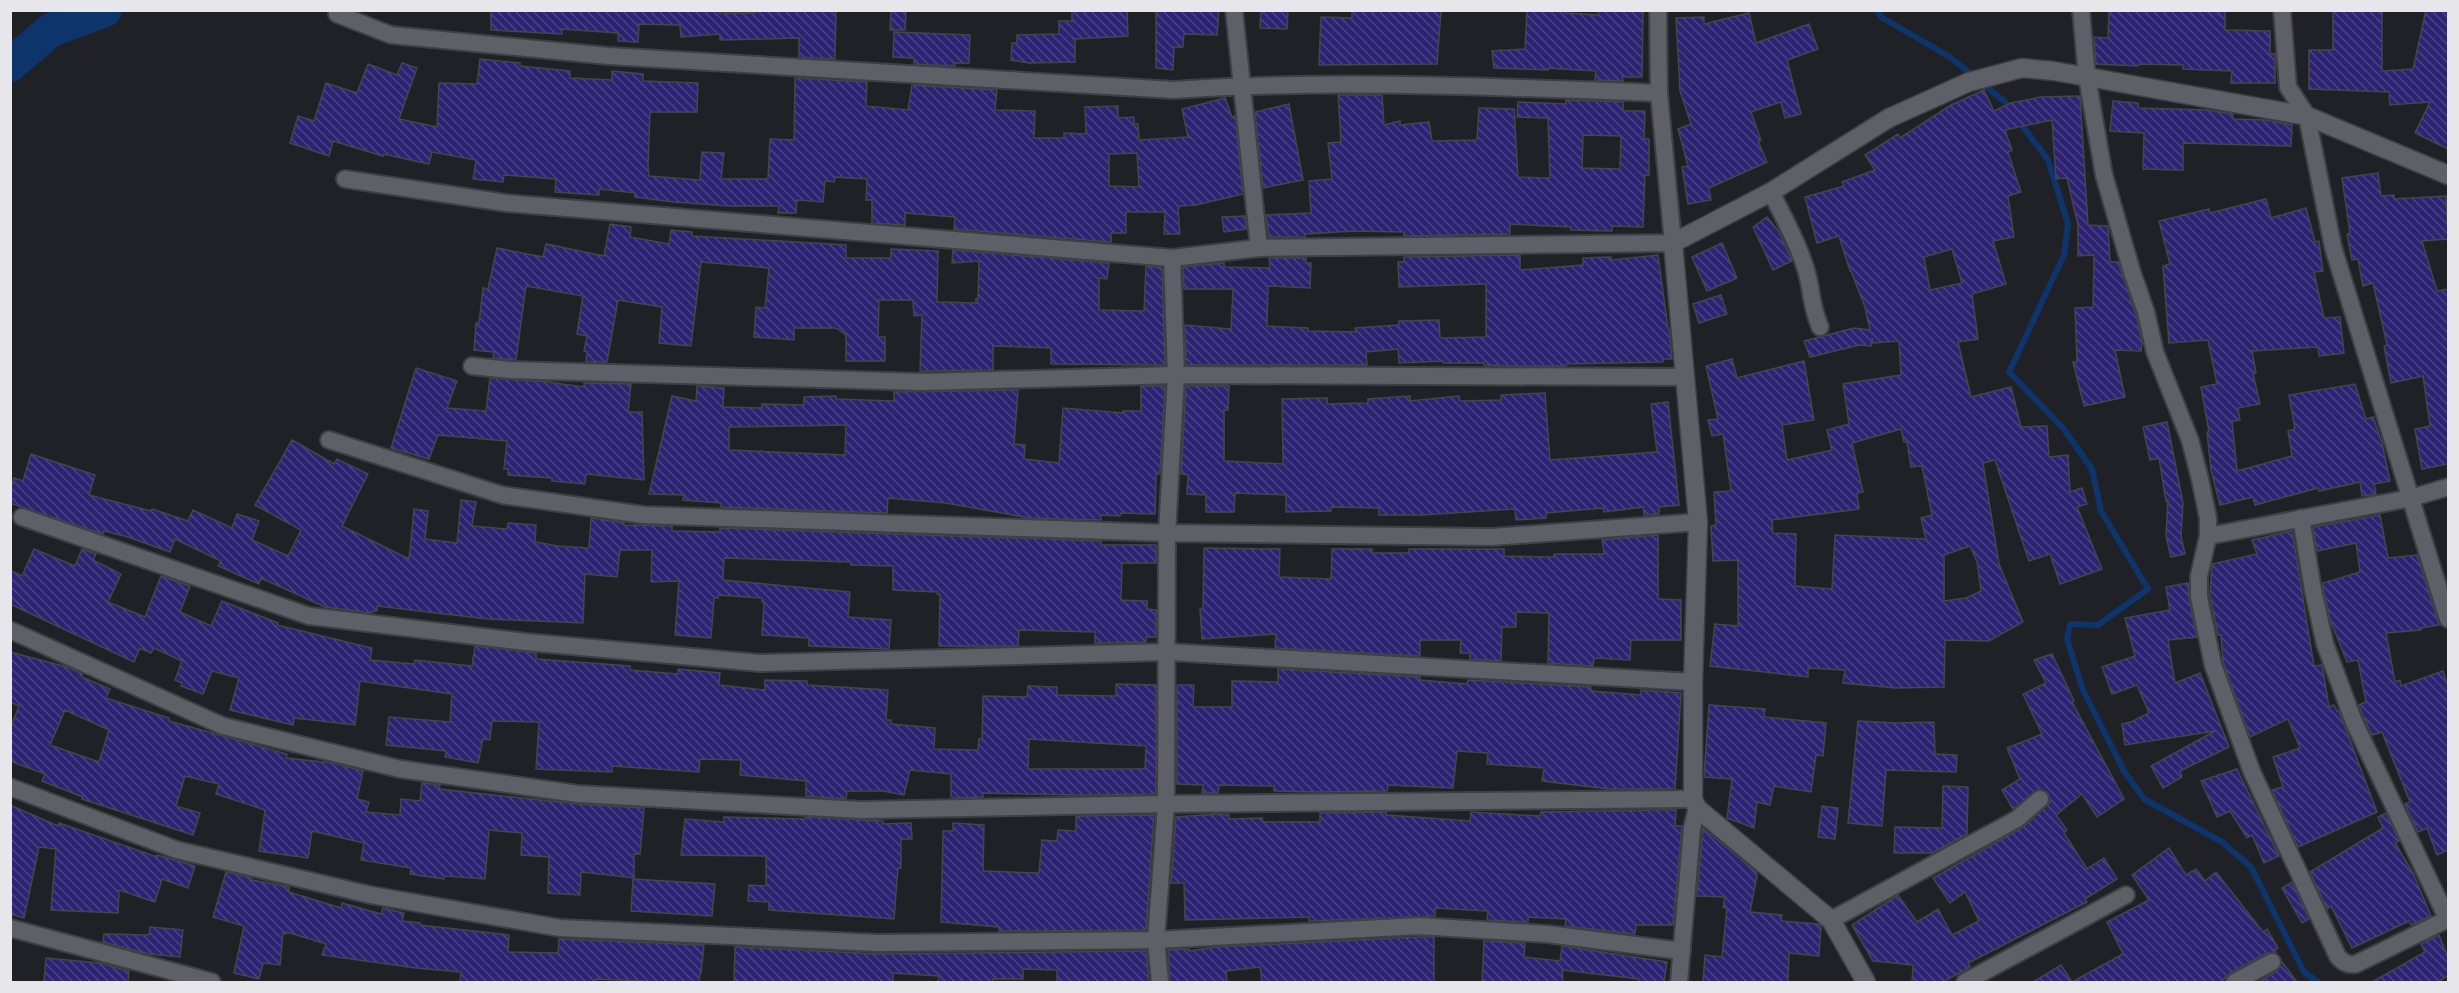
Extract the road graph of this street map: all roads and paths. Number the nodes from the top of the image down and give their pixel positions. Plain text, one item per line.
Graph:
1 (1234, 10) edge
2 (1658, 10) edge
3 (2081, 10) edge
4 (2282, 10) edge
5 (338, 14) dead end
6 (2087, 76) junction
7 (1242, 85) junction
8 (1659, 93) junction
9 (2307, 116) junction
10 (2448, 175) edge
11 (345, 179) dead end
12 (1771, 192) junction
13 (1673, 243) junction
14 (1259, 248) junction
15 (1172, 258) junction
16 (1820, 327) dead end
17 (472, 366) dead end
18 (1176, 375) junction
19 (1684, 377) junction
20 (329, 440) dead end
21 (2448, 487) edge
22 (2411, 498) junction
23 (22, 517) dead end
24 (2301, 518) junction
25 (1698, 522) junction
26 (1167, 533) junction
27 (2208, 536) junction
28 (2448, 619) edge
29 (10, 630) edge
30 (1168, 652) junction
31 (1693, 682) junction
32 (10, 787) edge
33 (2040, 799) dead end
34 (1695, 803) junction
35 (1166, 804) junction
36 (2126, 895) dead end
37 (2448, 919) edge
38 (1831, 920) junction
39 (10, 928) edge
40 (1156, 940) junction
41 (1682, 951) junction
42 (2272, 962) dead end
43 (212, 982) edge
44 (1160, 982) edge
45 (1679, 982) edge
46 (1866, 982) edge
47 (1965, 982) edge
48 (2235, 982) edge

1 - 7 street
2 - 8 street
3 - 6 street
4 - 9 street
5 - 7 street
6 - 9 street
6 - 12 street
6 - 27 street
7 - 8 street
7 - 14 street
8 - 13 street
9 - 10 street
9 - 22 street
11 - 15 street
12 - 13 street
12 - 16 street
13 - 14 street
13 - 19 street
14 - 15 street
15 - 18 street
17 - 18 street
18 - 19 street
18 - 26 street
19 - 25 street
20 - 26 street
21 - 22 street
22 - 24 street
22 - 28 street
23 - 30 street
24 - 27 street
24 - 37 street
25 - 26 street
25 - 31 street
26 - 30 street
27 - 37 street
29 - 35 street
30 - 31 street
30 - 35 street
31 - 34 street
32 - 40 street
33 - 38 street
34 - 35 street
34 - 38 street
34 - 41 street
35 - 40 street
36 - 47 street
38 - 46 street
39 - 43 street
40 - 41 street
40 - 44 street
41 - 45 street
42 - 48 street

